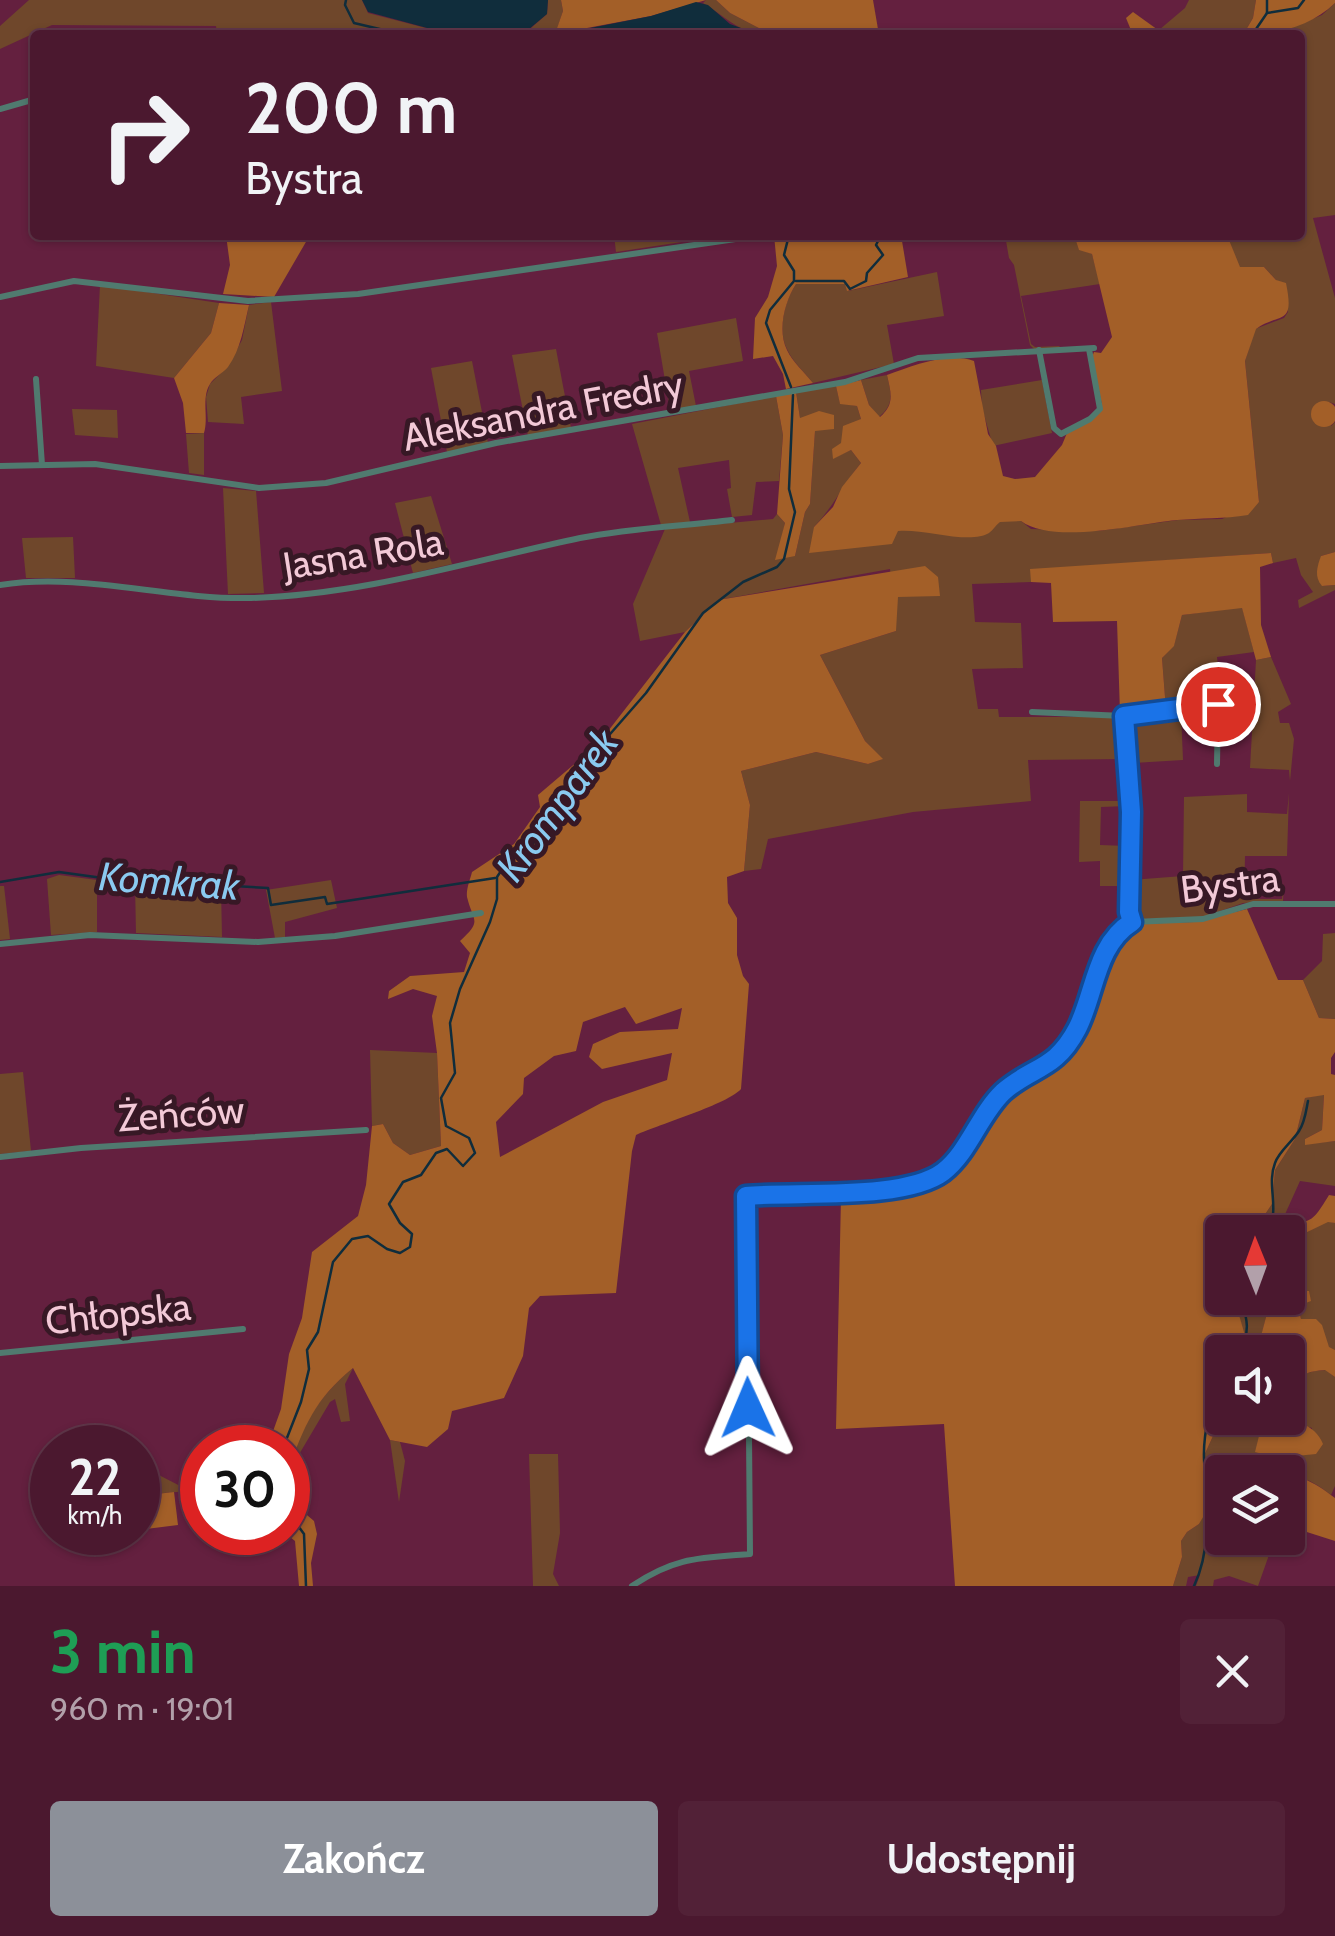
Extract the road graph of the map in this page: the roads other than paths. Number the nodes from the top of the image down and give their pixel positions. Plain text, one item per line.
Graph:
1 (30, 100) edge
2 (0, 109) edge
3 (729, 240) edge
4 (0, 298) edge
5 (1039, 350) junction
6 (36, 380) dead end
7 (42, 465) junction
8 (0, 466) edge
9 (732, 520) dead end
10 (0, 585) edge
11 (1032, 712) dead end
12 (1124, 716) junction
13 (1218, 764) dead end
14 (1335, 904) edge
15 (480, 913) dead end
16 (1132, 922) junction
17 (0, 944) edge
18 (366, 1130) dead end
19 (0, 1157) edge
20 (242, 1329) dead end
21 (0, 1354) edge
22 (632, 1586) edge

1 - 2 street
3 - 4 street
5 - 5 street, Aleksandra Fredry
5 - 7 street, Aleksandra Fredry
6 - 7 street
7 - 8 street, Aleksandra Fredry
9 - 10 street, Jasna Rola
11 - 12 street
12 - 13 street
12 - 16 street, Bystra
14 - 16 street, Bystra
15 - 17 street
16 - 22 street, Bystra
18 - 19 street, Żeńców
20 - 21 street, Chłopska

